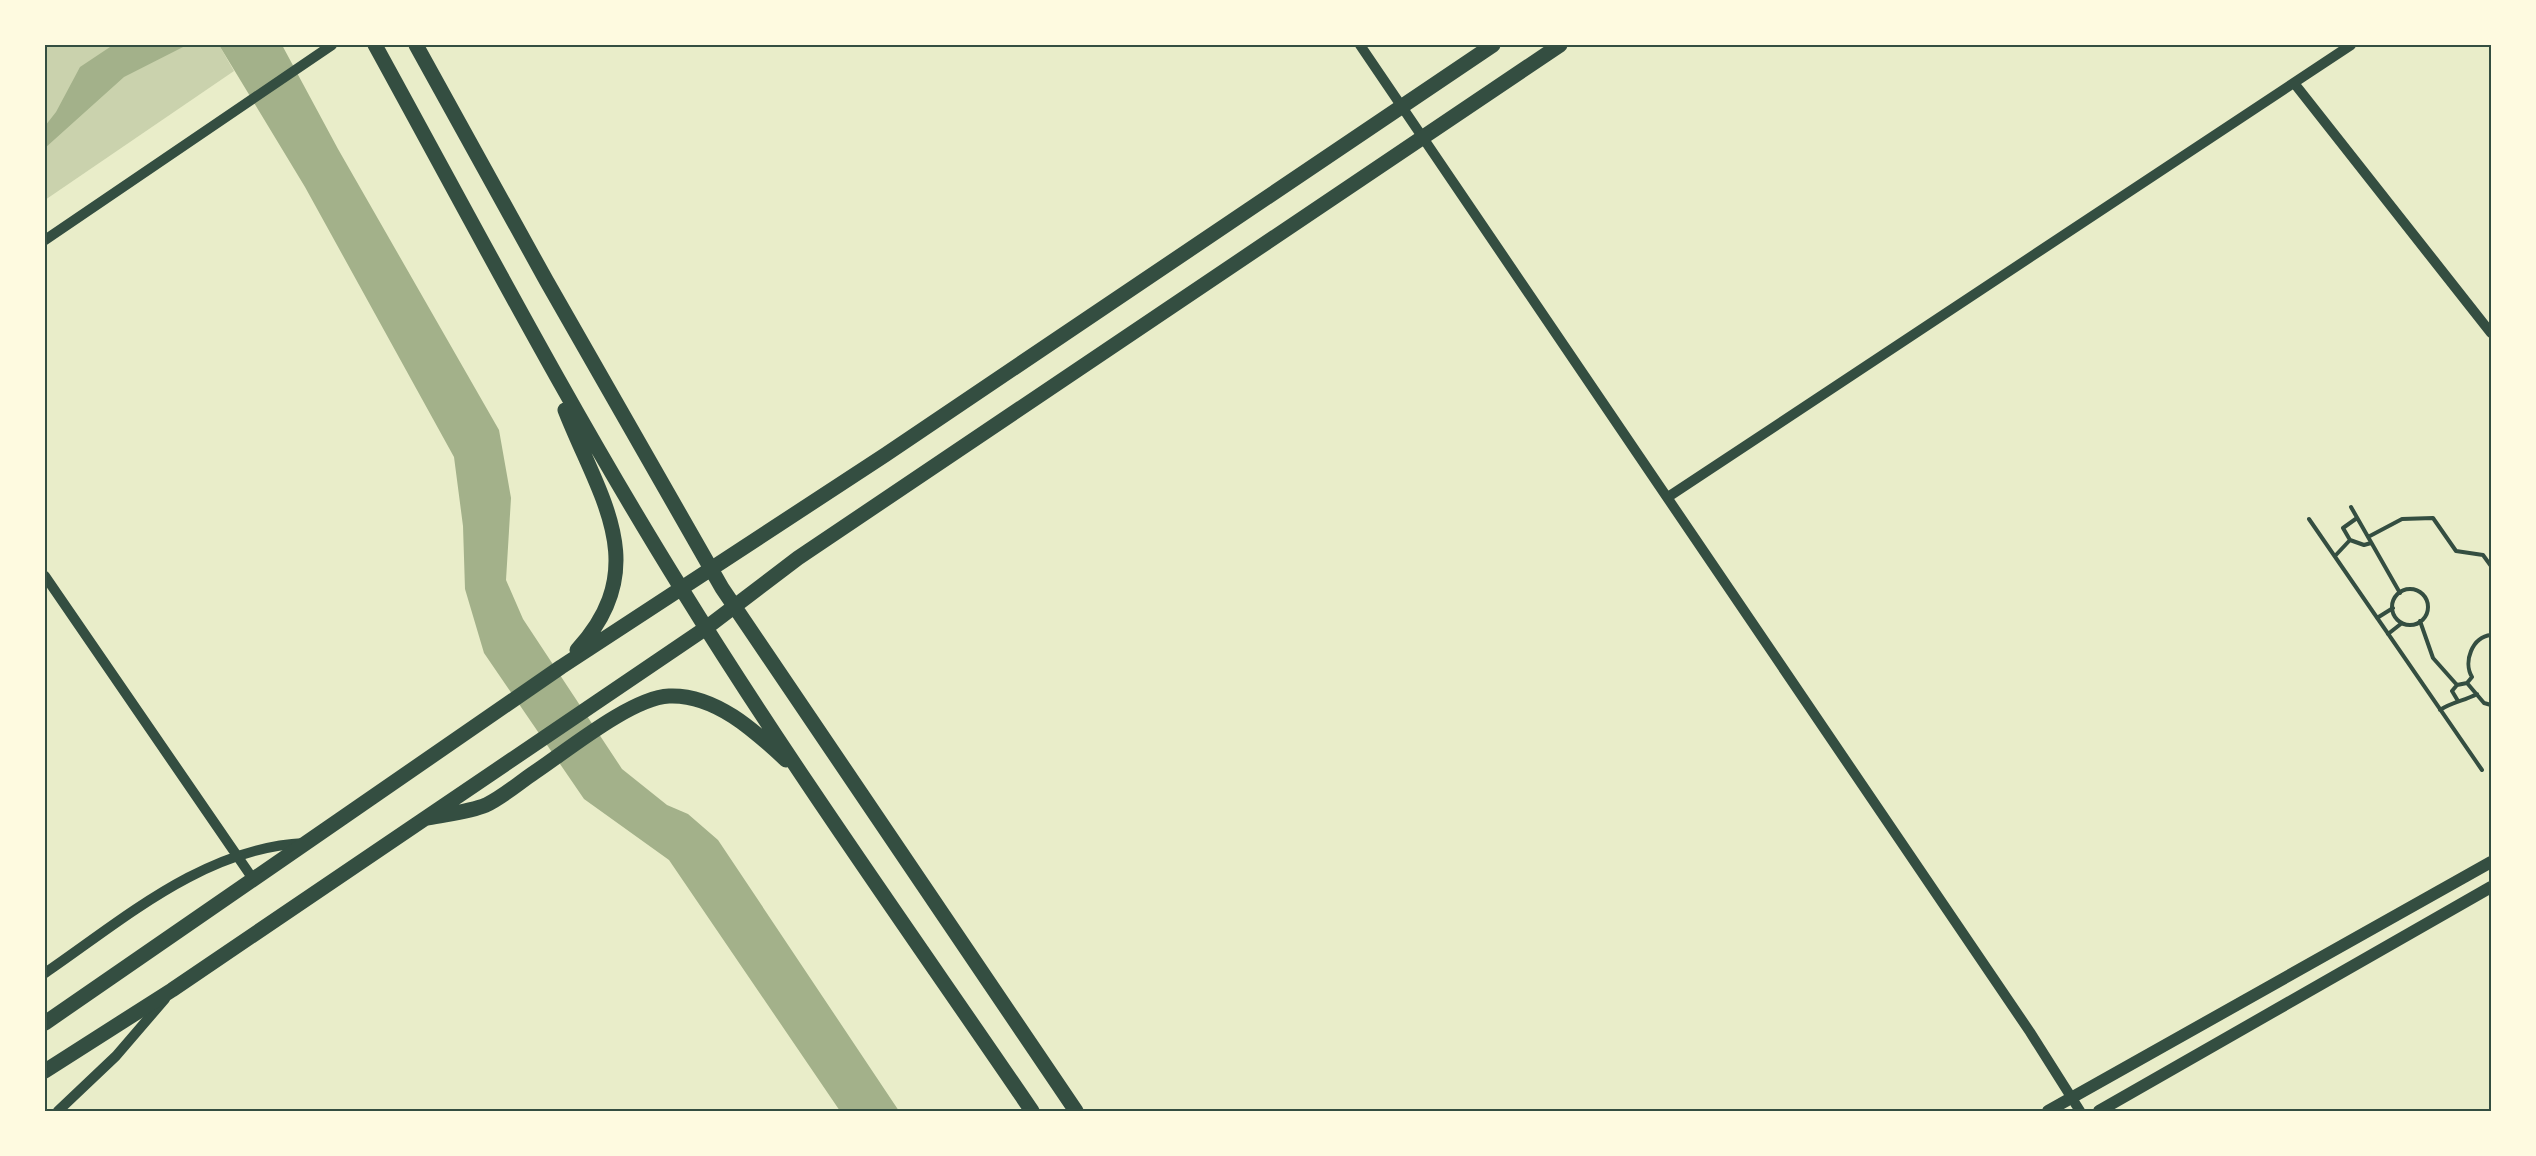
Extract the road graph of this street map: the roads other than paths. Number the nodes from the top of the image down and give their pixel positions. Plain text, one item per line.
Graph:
1 (332, 45) edge
2 (375, 45) edge
3 (416, 45) edge
4 (1360, 45) edge
5 (1493, 45) edge
6 (1560, 45) edge
7 (2351, 45) edge
8 (2294, 83) junction
9 (1402, 107) junction
10 (1424, 138) junction
11 (45, 240) edge
12 (2491, 333) edge
13 (544, 354) junction
14 (1668, 497) junction
15 (710, 568) junction
16 (45, 576) edge
17 (680, 588) junction
18 (735, 606) junction
19 (706, 628) junction
20 (561, 667) junction
21 (807, 781) junction
22 (419, 820) junction
23 (303, 843) junction
24 (237, 855) junction
25 (2491, 862) edge
26 (253, 879) junction
27 (2491, 887) edge
28 (45, 973) edge
29 (172, 990) junction
30 (45, 1023) edge
31 (45, 1071) edge
32 (2072, 1098) junction
33 (58, 1111) edge
34 (1032, 1111) edge
35 (1076, 1111) edge
36 (2048, 1111) edge
37 (2080, 1111) edge
38 (2099, 1111) edge

1 - 11 street
2 - 13 main road
3 - 15 main road
4 - 9 street
5 - 9 main road
6 - 10 main road
7 - 8 street
8 - 12 street
8 - 14 street
9 - 10 street
9 - 15 main road
10 - 14 street
10 - 18 main road
13 - 17 main road
13 - 20 main road
14 - 32 street
15 - 17 main road
15 - 18 main road
16 - 24 street
17 - 19 main road
17 - 20 main road
18 - 19 main road
18 - 35 main road
19 - 21 main road
19 - 22 main road
20 - 23 main road
21 - 22 main road
21 - 34 main road
22 - 29 main road
23 - 24 street
23 - 26 main road
24 - 26 street
24 - 28 street
25 - 32 main road
26 - 30 main road
27 - 38 main road
29 - 31 main road
29 - 33 street
32 - 36 main road
32 - 37 street

